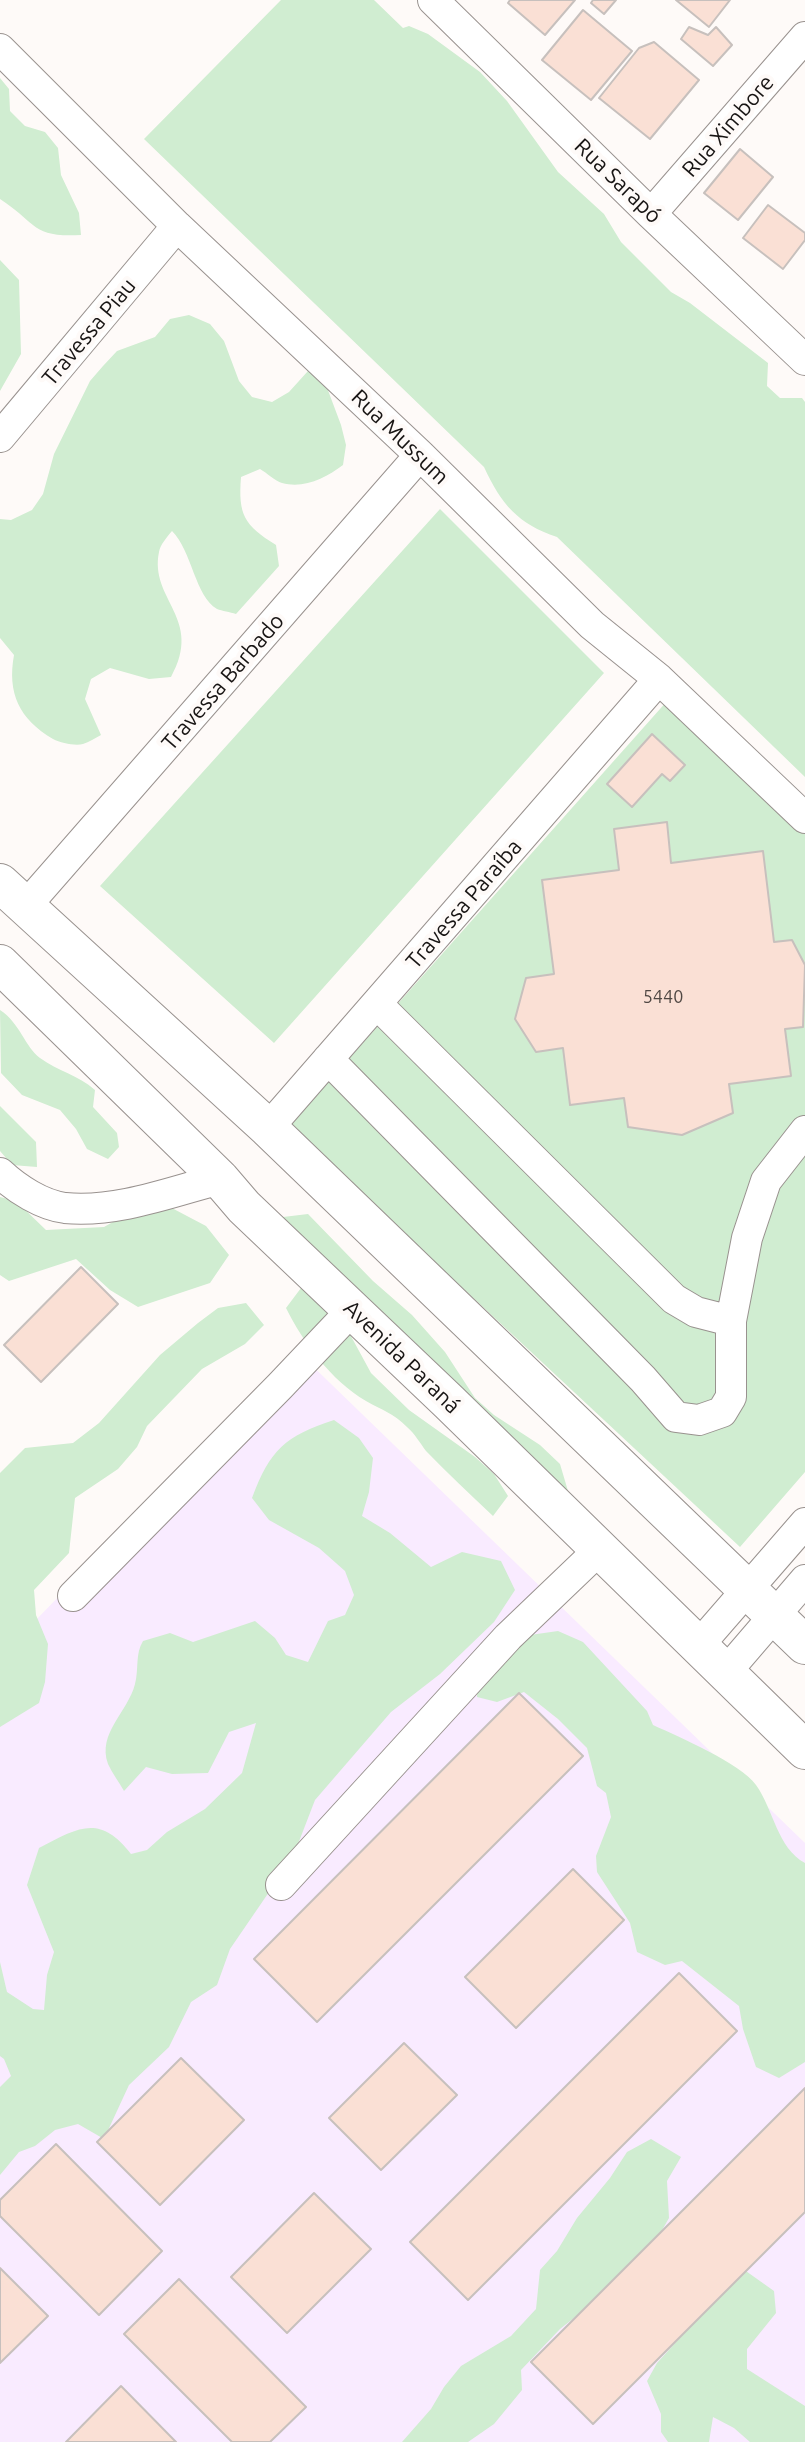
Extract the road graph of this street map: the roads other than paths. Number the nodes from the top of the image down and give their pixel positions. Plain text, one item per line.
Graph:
1 (433, 0) edge
2 (805, 37) edge
3 (0, 49) edge
4 (651, 214) junction
5 (177, 226) junction
6 (805, 360) edge
7 (0, 437) edge
8 (420, 455) junction
9 (659, 679) junction
10 (805, 818) edge
11 (12, 895) edge
12 (0, 964) edge
13 (377, 1004) junction
14 (328, 1059) junction
15 (268, 1128) junction
16 (805, 1131) edge
17 (0, 1173) edge
18 (220, 1179) junction
19 (353, 1309) junction
20 (731, 1321) junction
21 (805, 1523) edge
22 (600, 1549) junction
23 (805, 1580) edge
24 (73, 1596) dead end
25 (760, 1603) junction
26 (699, 1645) junction
27 (805, 1645) edge
28 (726, 1672) junction
29 (805, 1750) edge
30 (281, 1885) dead end

1 - 4 street, Rua Sarapó
2 - 4 street, Rua Ximbore
3 - 5 street, Rua Mussum
4 - 6 street, Rua Sarapó
5 - 7 street, Travessa Piau
5 - 8 street, Rua Mussum
8 - 9 street, Rua Mussum
8 - 11 street, Travessa Barbado
9 - 10 street, Rua Mussum
9 - 13 street, Travessa Paraíba
11 - 15 main road
12 - 18 main road, Avenida Paraná
13 - 14 street, Travessa Paraíba
13 - 20 street
14 - 15 street, Travessa Paraíba
14 - 20 street
15 - 25 main road
16 - 20 street
17 - 18 street
18 - 19 main road, Avenida Paraná
19 - 22 main road, Avenida Paraná
19 - 24 street
21 - 25 street
22 - 26 main road, Avenida Paraná
22 - 30 street
23 - 25 street
25 - 26 street
25 - 27 main road
25 - 28 street
26 - 28 main road, Avenida Paraná
28 - 29 main road, Avenida Paraná

